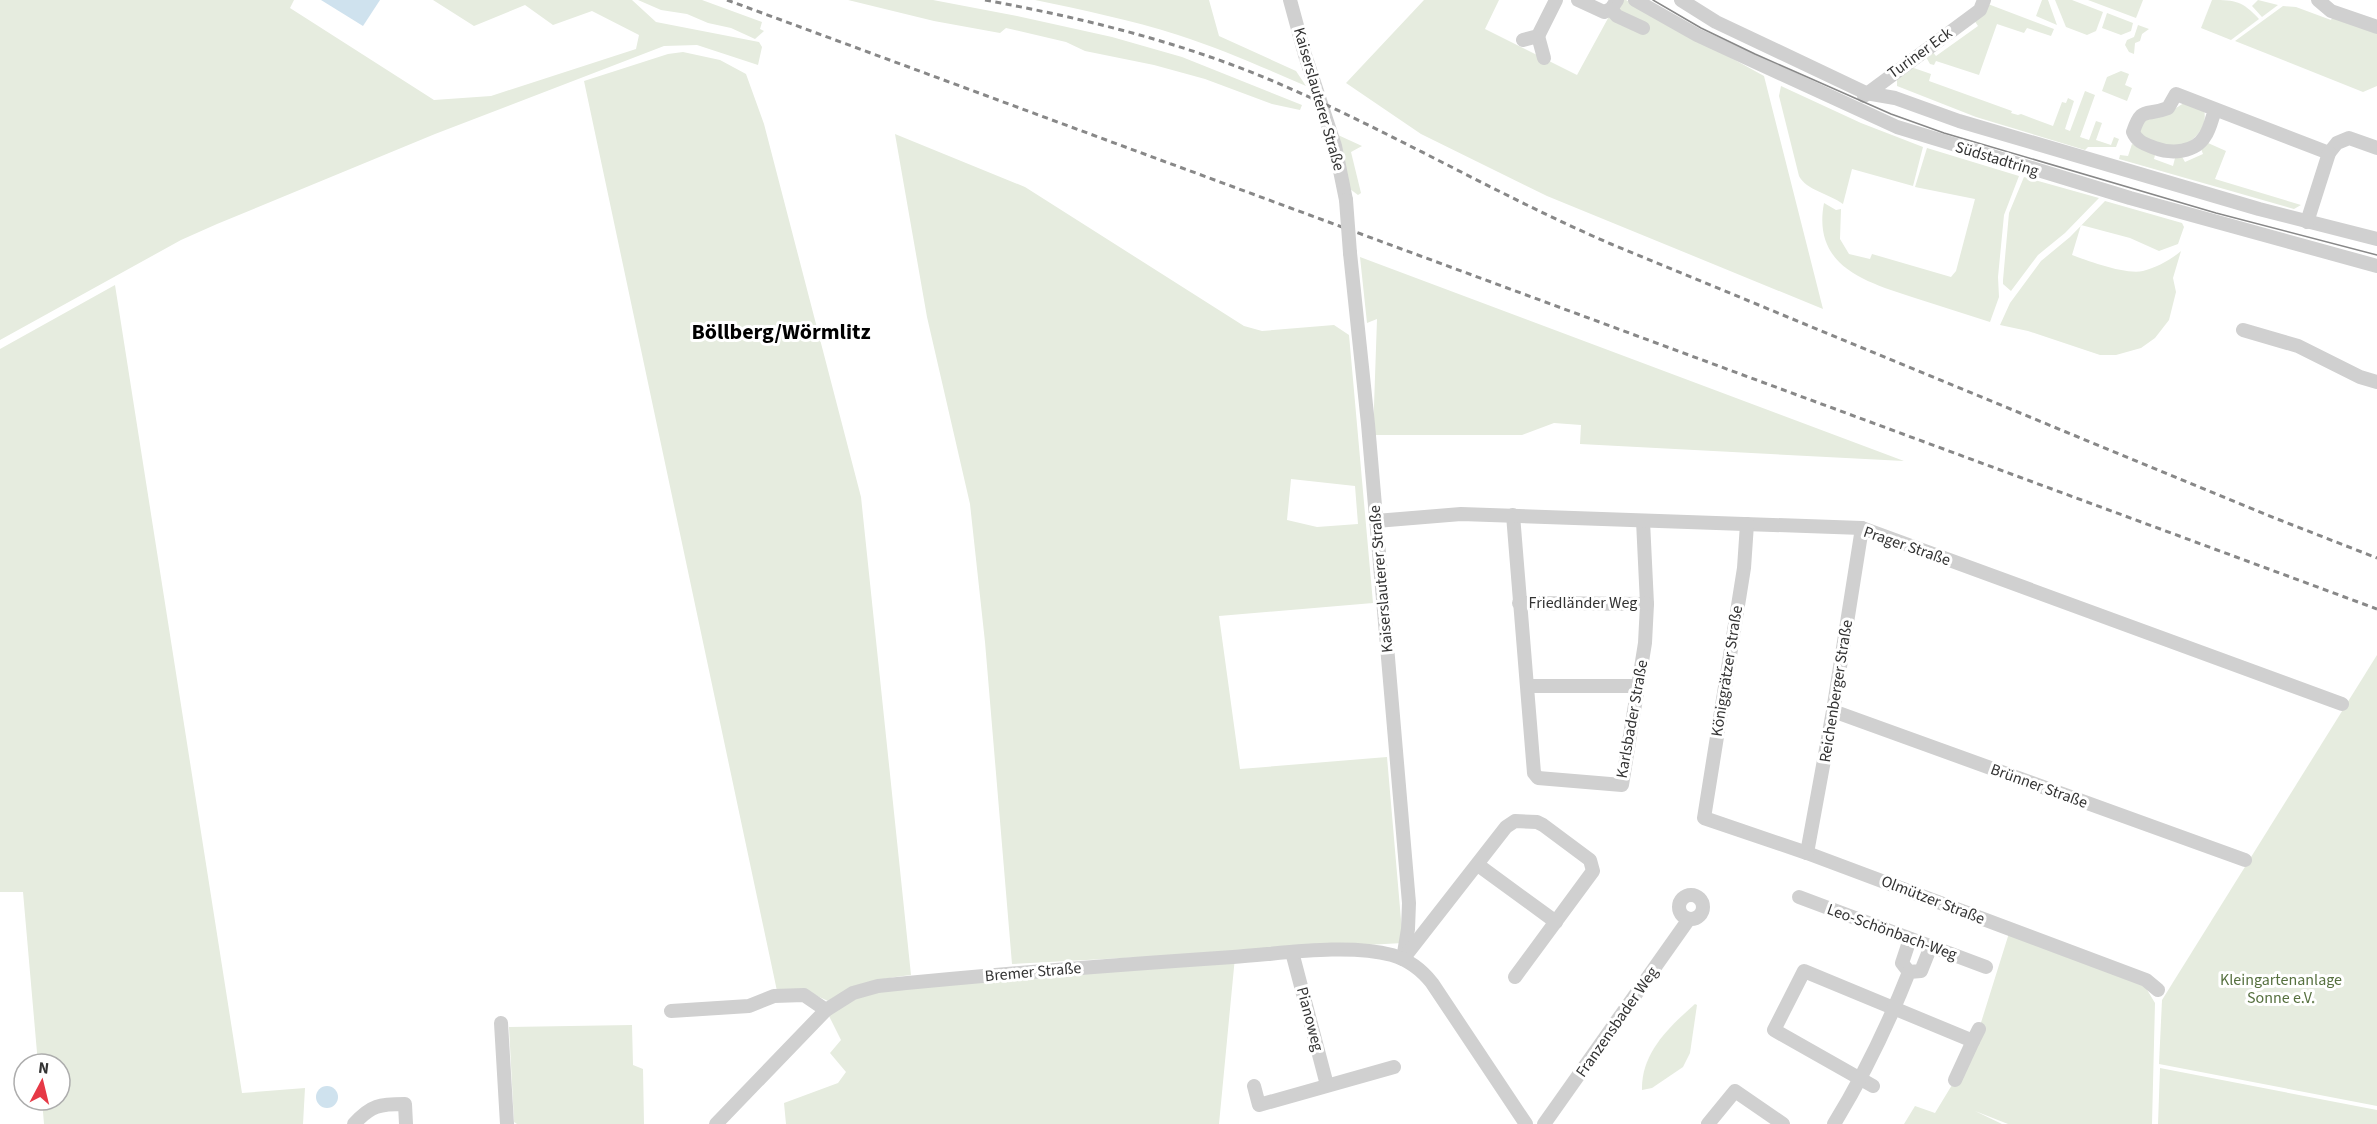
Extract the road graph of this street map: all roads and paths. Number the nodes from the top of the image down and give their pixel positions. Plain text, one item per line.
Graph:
1 (1290, 0) edge
2 (1556, 0) edge
3 (1578, 0) edge
4 (1635, 0) edge
5 (1681, 0) edge
6 (1984, 0) edge
7 (2318, 0) edge
8 (1614, 5) edge
9 (2377, 27) edge
10 (1643, 28) dead end
11 (1538, 36) junction
12 (1522, 40) dead end
13 (1544, 58) dead end
14 (1866, 93) junction
15 (1856, 108) junction
16 (2216, 110) junction
17 (2377, 148) edge
18 (2329, 153) junction
19 (2307, 222) junction
20 (2377, 239) edge
21 (2377, 267) edge
22 (2243, 330) dead end
23 (2377, 382) edge
24 (1513, 515) junction
25 (1376, 521) junction
26 (1643, 521) junction
27 (1747, 524) junction
28 (1862, 528) junction
29 (1519, 603) junction
30 (1647, 604) junction
31 (1528, 686) junction
32 (1638, 686) junction
33 (2342, 704) dead end
34 (1833, 711) junction
35 (1704, 818) joint
36 (1807, 853) junction
37 (2245, 860) dead end
38 (1478, 865) junction
39 (1799, 897) dead end
40 (1689, 920) dead end
41 (1556, 922) junction
42 (1910, 939) junction
43 (1931, 946) junction
44 (1292, 952) junction
45 (1403, 959) junction
46 (1986, 967) dead end
47 (1909, 972) junction
48 (1515, 977) dead end
49 (2158, 990) dead end
50 (1895, 1008) junction
51 (826, 1010) junction
52 (671, 1011) dead end
53 (501, 1023) dead end
54 (1394, 1067) dead end
55 (1955, 1080) dead end
56 (1867, 1082) junction
57 (1327, 1085) junction
58 (1254, 1086) dead end
59 (354, 1124) edge
60 (406, 1124) edge
61 (507, 1124) edge
62 (716, 1124) edge
63 (1526, 1124) edge
64 (1544, 1124) edge
65 (1708, 1124) edge
66 (1783, 1124) edge
67 (1834, 1124) edge

1 - 25 street, Kaiserslauterer Straße, bridge
2 - 11 street
3 - 8 street
4 - 15 street, Südstadtring
5 - 14 street, Südstadtring
6 - 14 street, Turiner Eck
7 - 9 street
8 - 10 street
11 - 12 street
11 - 13 street
14 - 15 street, Turiner Eck
14 - 19 street, Südstadtring
15 - 21 street, Südstadtring
16 - 16 street
16 - 18 street
17 - 18 street
18 - 19 street
19 - 20 street, Südstadtring
22 - 23 street
24 - 25 street, Prager Straße
24 - 26 street, Prager Straße
24 - 29 street, Karlsbader Straße
25 - 45 street, Kaiserslauterer Straße
26 - 27 street, Prager Straße
26 - 30 street, Karlsbader Straße
27 - 28 street, Prager Straße
27 - 35 street, Königgrätzer Straße
28 - 33 street, Prager Straße
28 - 34 street, Reichenberger Straße
29 - 30 street, Friedländer Weg
29 - 31 street, Karlsbader Straße
30 - 32 street, Karlsbader Straße
31 - 32 street
31 - 32 street, Karlsbader Straße
34 - 36 street, Reichenberger Straße
34 - 37 street, Brünner Straße
35 - 36 street, Olmützer Straße
36 - 49 street, Olmützer Straße
38 - 41 street
38 - 41 street
38 - 45 street
39 - 42 street, Leo-Schönbach-Weg
40 - 64 street, Franzensbader Weg
41 - 48 street
42 - 43 street, Leo-Schönbach-Weg
42 - 47 street
43 - 46 street, Leo-Schönbach-Weg
43 - 47 street
44 - 45 street, Bremer Straße
44 - 51 street, Bremer Straße
44 - 57 street, Pianoweg
45 - 63 street
47 - 50 street
50 - 55 street
50 - 56 street
50 - 56 street
51 - 52 street
51 - 62 street, Bremer Straße
53 - 61 street
54 - 57 street
56 - 67 street
57 - 58 street
59 - 60 street
65 - 66 street

